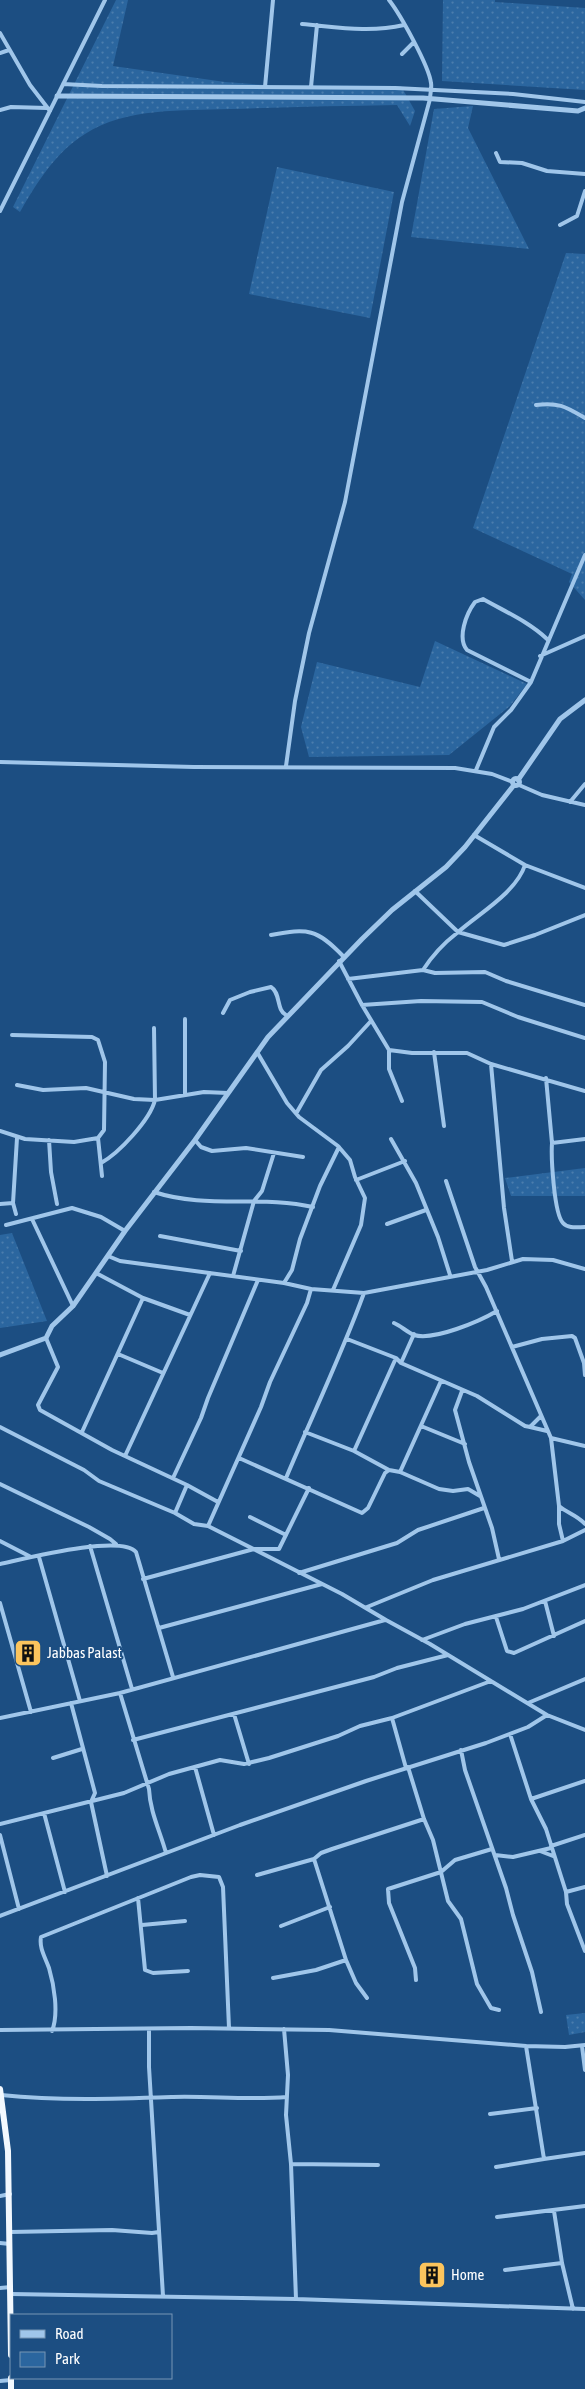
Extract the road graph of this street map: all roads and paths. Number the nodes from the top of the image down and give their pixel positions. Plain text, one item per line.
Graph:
1 (105, 0) edge
2 (273, 0) edge
3 (389, 0) edge
4 (302, 24) dead end
5 (317, 25) junction
6 (404, 25) junction
7 (0, 33) edge
8 (413, 43) junction
9 (9, 50) junction
10 (0, 53) edge
11 (402, 54) dead end
12 (63, 84) junction
13 (264, 87) junction
14 (311, 87) junction
15 (326, 88) junction
16 (430, 90) junction
17 (57, 96) junction
18 (326, 97) junction
19 (430, 99) junction
20 (585, 102) edge
21 (585, 108) edge
22 (0, 110) edge
23 (49, 110) junction
24 (496, 153) dead end
25 (585, 174) edge
26 (585, 191) edge
27 (0, 211) edge
28 (560, 225) dead end
29 (536, 405) dead end
30 (585, 418) edge
31 (585, 555) edge
32 (585, 636) edge
33 (547, 639) junction
34 (540, 656) junction
35 (531, 682) junction
36 (585, 700) edge
37 (0, 762) edge
38 (286, 766) junction
39 (476, 770) junction
40 (516, 783) junction
41 (585, 784) edge
42 (570, 802) junction
43 (585, 805) edge
44 (474, 835) junction
45 (525, 865) junction
46 (585, 888) edge
47 (415, 891) junction
48 (585, 915) edge
49 (458, 932) junction
50 (271, 935) dead end
51 (341, 959) junction
52 (423, 970) junction
53 (348, 978) junction
54 (362, 1005) junction
55 (585, 1005) edge
56 (222, 1013) dead end
57 (286, 1016) junction
58 (185, 1019) dead end
59 (371, 1021) junction
60 (154, 1028) dead end
61 (12, 1035) dead end
62 (585, 1038) edge
63 (389, 1050) junction
64 (257, 1052) junction
65 (434, 1052) junction
66 (491, 1064) junction
67 (546, 1078) junction
68 (17, 1086) dead end
69 (585, 1091) edge
70 (228, 1093) junction
71 (104, 1094) junction
72 (185, 1095) junction
73 (155, 1100) junction
74 (402, 1102) dead end
75 (296, 1112) junction
76 (444, 1126) dead end
77 (0, 1132) edge
78 (18, 1138) junction
79 (98, 1138) junction
80 (391, 1139) dead end
81 (585, 1139) edge
82 (49, 1140) junction
83 (195, 1140) junction
84 (552, 1143) junction
85 (339, 1148) junction
86 (274, 1153) junction
87 (303, 1157) dead end
88 (405, 1161) junction
89 (101, 1163) junction
90 (102, 1176) dead end
91 (356, 1180) junction
92 (446, 1181) dead end
93 (154, 1192) junction
94 (254, 1201) junction
95 (13, 1203) junction
96 (0, 1204) edge
97 (57, 1204) dead end
98 (313, 1207) junction
99 (426, 1210) junction
100 (16, 1214) dead end
101 (32, 1219) junction
102 (387, 1224) dead end
103 (6, 1225) dead end
104 (585, 1227) edge
105 (125, 1231) junction
106 (160, 1236) dead end
107 (241, 1251) junction
108 (108, 1256) junction
109 (512, 1262) junction
110 (585, 1269) edge
111 (478, 1270) junction
112 (96, 1273) junction
113 (210, 1273) junction
114 (450, 1275) junction
115 (233, 1276) junction
116 (258, 1280) junction
117 (284, 1283) junction
118 (312, 1289) junction
119 (333, 1290) junction
120 (364, 1293) junction
121 (143, 1298) junction
122 (73, 1306) junction
123 (497, 1311) junction
124 (190, 1315) junction
125 (394, 1323) dead end
126 (414, 1334) junction
127 (46, 1338) junction
128 (347, 1339) junction
129 (512, 1347) junction
130 (118, 1354) junction
131 (0, 1356) edge
132 (396, 1358) junction
133 (401, 1363) junction
134 (585, 1363) edge
135 (162, 1373) junction
136 (585, 1375) edge
137 (441, 1381) junction
138 (462, 1391) junction
139 (541, 1416) junction
140 (421, 1426) junction
141 (0, 1427) edge
142 (530, 1427) junction
143 (548, 1431) junction
144 (82, 1432) junction
145 (305, 1432) junction
146 (462, 1434) junction
147 (551, 1438) junction
148 (457, 1440) junction
149 (465, 1444) junction
150 (585, 1446) edge
151 (354, 1451) junction
152 (126, 1456) junction
153 (239, 1458) junction
154 (384, 1467) junction
155 (389, 1470) junction
156 (400, 1472) junction
157 (385, 1473) junction
158 (474, 1477) junction
159 (173, 1478) junction
160 (286, 1478) junction
161 (0, 1484) edge
162 (188, 1484) junction
163 (309, 1488) junction
164 (468, 1489) junction
165 (480, 1496) junction
166 (218, 1502) junction
167 (559, 1506) junction
168 (484, 1508) junction
169 (175, 1513) junction
170 (250, 1517) dead end
171 (585, 1524) edge
172 (208, 1526) junction
173 (585, 1530) edge
174 (286, 1535) junction
175 (0, 1541) edge
176 (238, 1541) junction
177 (563, 1541) junction
178 (116, 1544) junction
179 (90, 1546) junction
180 (254, 1549) junction
181 (239, 1552) junction
182 (32, 1557) junction
183 (39, 1557) junction
184 (499, 1559) junction
185 (0, 1564) edge
186 (299, 1573) junction
187 (144, 1579) junction
188 (315, 1580) junction
189 (322, 1584) junction
190 (585, 1585) edge
191 (314, 1586) junction
192 (544, 1601) junction
193 (0, 1603) edge
194 (367, 1608) junction
195 (496, 1616) junction
196 (386, 1620) junction
197 (585, 1622) edge
198 (159, 1628) junction
199 (430, 1636) junction
200 (554, 1636) junction
201 (422, 1640) junction
202 (430, 1644) junction
203 (442, 1651) junction
204 (448, 1654) junction
205 (440, 1657) junction
206 (173, 1677) junction
207 (585, 1679) edge
208 (491, 1681) junction
209 (132, 1689) junction
210 (120, 1693) junction
211 (536, 1698) junction
212 (80, 1701) junction
213 (71, 1703) junction
214 (528, 1703) junction
215 (535, 1708) junction
216 (31, 1712) junction
217 (234, 1714) junction
218 (547, 1715) junction
219 (0, 1718) edge
220 (392, 1718) junction
221 (585, 1730) edge
222 (510, 1734) junction
223 (134, 1740) junction
224 (82, 1749) junction
225 (461, 1750) junction
226 (53, 1758) dead end
227 (249, 1764) junction
228 (195, 1767) junction
229 (407, 1768) junction
230 (585, 1781) edge
231 (147, 1783) junction
232 (531, 1798) junction
233 (91, 1802) junction
234 (44, 1813) junction
235 (424, 1819) junction
236 (0, 1824) edge
237 (0, 1835) edge
238 (214, 1835) junction
239 (585, 1835) edge
240 (551, 1847) junction
241 (492, 1849) junction
242 (540, 1851) junction
243 (166, 1852) junction
244 (495, 1855) junction
245 (553, 1856) junction
246 (314, 1859) junction
247 (439, 1863) junction
248 (448, 1865) junction
249 (441, 1872) junction
250 (257, 1875) dead end
251 (107, 1876) junction
252 (585, 1887) edge
253 (65, 1892) junction
254 (566, 1892) junction
255 (138, 1898) junction
256 (330, 1906) junction
257 (19, 1909) junction
258 (0, 1916) edge
259 (185, 1921) dead end
260 (142, 1925) junction
261 (281, 1926) dead end
262 (583, 1940) edge
263 (585, 1951) edge
264 (346, 1960) junction
265 (188, 1971) dead end
266 (273, 1978) dead end
267 (416, 1980) dead end
268 (367, 1998) dead end
269 (499, 2010) dead end
270 (541, 2012) dead end
271 (55, 2022) junction
272 (229, 2028) junction
273 (284, 2029) junction
274 (0, 2030) edge
275 (149, 2030) junction
276 (52, 2031) junction
277 (60, 2031) junction
278 (583, 2045) edge
279 (526, 2046) junction
280 (585, 2070) edge
281 (1, 2092) edge
282 (287, 2097) junction
283 (151, 2098) junction
284 (537, 2108) junction
285 (490, 2114) dead end
286 (585, 2154) edge
287 (544, 2159) junction
288 (291, 2164) junction
289 (378, 2165) dead end
290 (496, 2167) dead end
291 (10, 2194) junction
292 (0, 2196) edge
293 (585, 2206) edge
294 (554, 2211) junction
295 (497, 2218) dead end
296 (10, 2232) junction
297 (159, 2232) junction
298 (0, 2243) edge
299 (10, 2244) junction
300 (562, 2263) junction
301 (505, 2270) dead end
302 (11, 2287) junction
303 (0, 2288) edge
304 (11, 2294) junction
305 (163, 2296) junction
306 (296, 2299) junction
307 (573, 2309) junction
308 (585, 2309) edge
309 (11, 2314) edge
310 (11, 2379) edge
311 (0, 2381) edge
312 (11, 2389) edge

1 - 12 street
2 - 13 street
3 - 6 street
4 - 5 street
5 - 6 street
5 - 14 street
6 - 8 street
7 - 9 street
8 - 11 street
8 - 16 street
9 - 10 street
9 - 23 street
12 - 13 street
12 - 17 street
13 - 14 street
14 - 15 street
15 - 16 street
15 - 18 street
16 - 19 street
16 - 20 street
17 - 18 street
17 - 23 street
18 - 19 street
19 - 21 street
19 - 38 street
22 - 23 street
23 - 27 street
24 - 25 street
26 - 28 street
29 - 30 street
31 - 33 street
32 - 34 street
33 - 34 street
33 - 35 street
34 - 35 street
35 - 39 street
36 - 40 street
37 - 38 street
38 - 39 street
39 - 40 street
40 - 42 street
40 - 44 street
41 - 42 street
42 - 43 street
44 - 45 street
44 - 47 street
45 - 46 street
45 - 49 street
47 - 49 street
47 - 51 street
48 - 49 street
49 - 52 street
50 - 51 street
51 - 53 street
51 - 57 street
52 - 53 street
52 - 55 street
53 - 54 street
54 - 59 street
54 - 62 street
56 - 57 street
57 - 64 street
58 - 72 street
59 - 63 street
59 - 75 street
60 - 73 street
61 - 71 street
63 - 65 street
63 - 74 street
64 - 70 street
64 - 75 street
65 - 66 street
65 - 76 street
66 - 67 street
66 - 109 street
67 - 69 street
67 - 84 street
68 - 71 street
70 - 72 street
70 - 83 street
71 - 73 street
71 - 79 street
72 - 73 street
73 - 89 street
75 - 85 street
77 - 78 street
78 - 82 street
78 - 95 street
79 - 82 street
79 - 89 street
80 - 88 street
81 - 84 street
82 - 97 street
83 - 86 street
83 - 93 street
84 - 104 street
85 - 91 street
85 - 98 street
86 - 87 street
86 - 94 street
88 - 91 street
88 - 99 street
89 - 90 street
91 - 119 street
92 - 111 street
93 - 94 street
93 - 105 street
94 - 98 street
94 - 107 street
95 - 96 street
95 - 100 street
98 - 117 street
99 - 102 street
99 - 114 street
101 - 103 street
101 - 105 street
101 - 122 street
105 - 108 street
106 - 107 street
107 - 115 street
108 - 112 street
108 - 113 street
109 - 110 street
109 - 111 street
111 - 114 street
111 - 123 street
112 - 121 street
112 - 122 street
113 - 115 street
113 - 124 street
114 - 120 street
115 - 116 street
116 - 117 street
116 - 159 street
117 - 118 street
118 - 119 street
118 - 153 street
119 - 120 street
120 - 128 street
121 - 124 street
121 - 130 street
122 - 127 street
123 - 126 street
123 - 129 street
124 - 135 street
125 - 126 street
126 - 133 street
127 - 131 street
127 - 144 street
128 - 132 street
128 - 145 street
129 - 134 street
129 - 139 street
130 - 135 street
130 - 144 street
132 - 133 street
132 - 151 street
133 - 137 street
134 - 136 street
135 - 152 street
137 - 138 street
137 - 140 street
138 - 142 street
138 - 146 street
139 - 142 street
139 - 143 street
140 - 148 street
140 - 156 street
141 - 169 street
142 - 143 street
143 - 147 street
144 - 152 street
145 - 151 street
145 - 160 street
146 - 148 street
146 - 149 street
147 - 150 street
147 - 167 street
148 - 149 street
149 - 158 street
151 - 154 street
152 - 159 street
153 - 160 street
153 - 166 street
154 - 155 street
154 - 157 street
155 - 156 street
155 - 157 street
156 - 164 street
157 - 163 street
158 - 164 street
158 - 165 street
159 - 162 street
160 - 163 street
161 - 178 street
162 - 166 street
162 - 169 street
163 - 174 street
164 - 165 street
165 - 168 street
166 - 172 street
167 - 171 street
167 - 177 street
168 - 184 street
168 - 186 street
169 - 172 street
170 - 174 street
172 - 176 street
173 - 177 street
174 - 180 street
175 - 182 street
176 - 180 street
176 - 181 street
177 - 184 street
178 - 179 street
178 - 187 street
179 - 183 street
179 - 209 street
180 - 181 street
180 - 186 street
181 - 187 street
182 - 183 street
182 - 185 street
183 - 212 street
184 - 194 street
186 - 188 street
187 - 198 street
188 - 189 street
188 - 191 street
189 - 191 street
189 - 194 street
190 - 192 street
191 - 198 street
192 - 195 street
192 - 200 street
193 - 216 street
194 - 196 street
195 - 199 street
195 - 200 street
196 - 201 street
196 - 206 street
197 - 200 street
198 - 206 street
199 - 201 street
199 - 202 street
201 - 202 street
202 - 203 street
203 - 204 street
203 - 205 street
204 - 205 street
204 - 208 street
205 - 217 street
206 - 209 street
207 - 211 street
208 - 214 street
208 - 220 street
209 - 210 street
210 - 212 street
210 - 223 street
211 - 214 street
211 - 215 street
212 - 213 street
213 - 216 street
213 - 224 street
214 - 215 street
215 - 218 street
216 - 219 street
217 - 223 street
217 - 227 street
218 - 221 street
218 - 222 street
220 - 227 street
220 - 229 street
222 - 225 street
222 - 232 street
223 - 231 street
224 - 226 street
224 - 233 street
225 - 229 street
225 - 241 street
227 - 228 street
228 - 231 street
228 - 238 street
229 - 235 street
229 - 238 street
230 - 232 street
231 - 233 street
231 - 243 street
232 - 240 street
233 - 234 street
233 - 251 street
234 - 236 street
234 - 253 street
235 - 246 street
235 - 247 street
237 - 257 street
238 - 243 street
239 - 240 street
240 - 242 street
240 - 245 street
241 - 244 street
241 - 248 street
242 - 244 street
242 - 245 street
243 - 251 street
244 - 270 street
245 - 254 street
246 - 250 street
246 - 256 street
247 - 248 street
247 - 249 street
248 - 249 street
249 - 267 street
249 - 269 street
251 - 253 street
252 - 254 street
253 - 257 street
254 - 262 street
255 - 260 street
255 - 271 street
255 - 272 street
256 - 261 street
256 - 264 street
257 - 258 street
259 - 260 street
260 - 265 street
262 - 263 street
264 - 266 street
264 - 268 street
271 - 276 street
271 - 277 street
272 - 273 street
272 - 275 street
273 - 279 street
273 - 282 street
274 - 276 street
275 - 277 street
275 - 283 street
276 - 277 street
278 - 279 street
278 - 280 street
279 - 284 street
281 - 283 street
281 - 291 highway
282 - 283 street
282 - 288 street
283 - 297 street
284 - 285 street
284 - 287 street
286 - 287 street
287 - 290 street
288 - 289 street
288 - 306 street
291 - 292 street
291 - 296 highway
293 - 294 street
294 - 295 street
294 - 300 street
296 - 297 street
296 - 299 highway
297 - 305 street
298 - 299 street
299 - 302 highway
300 - 301 street
300 - 307 street
302 - 303 street
302 - 304 highway
304 - 305 street
304 - 309 highway
305 - 306 street
306 - 307 street
307 - 308 street
310 - 311 street
310 - 312 highway

